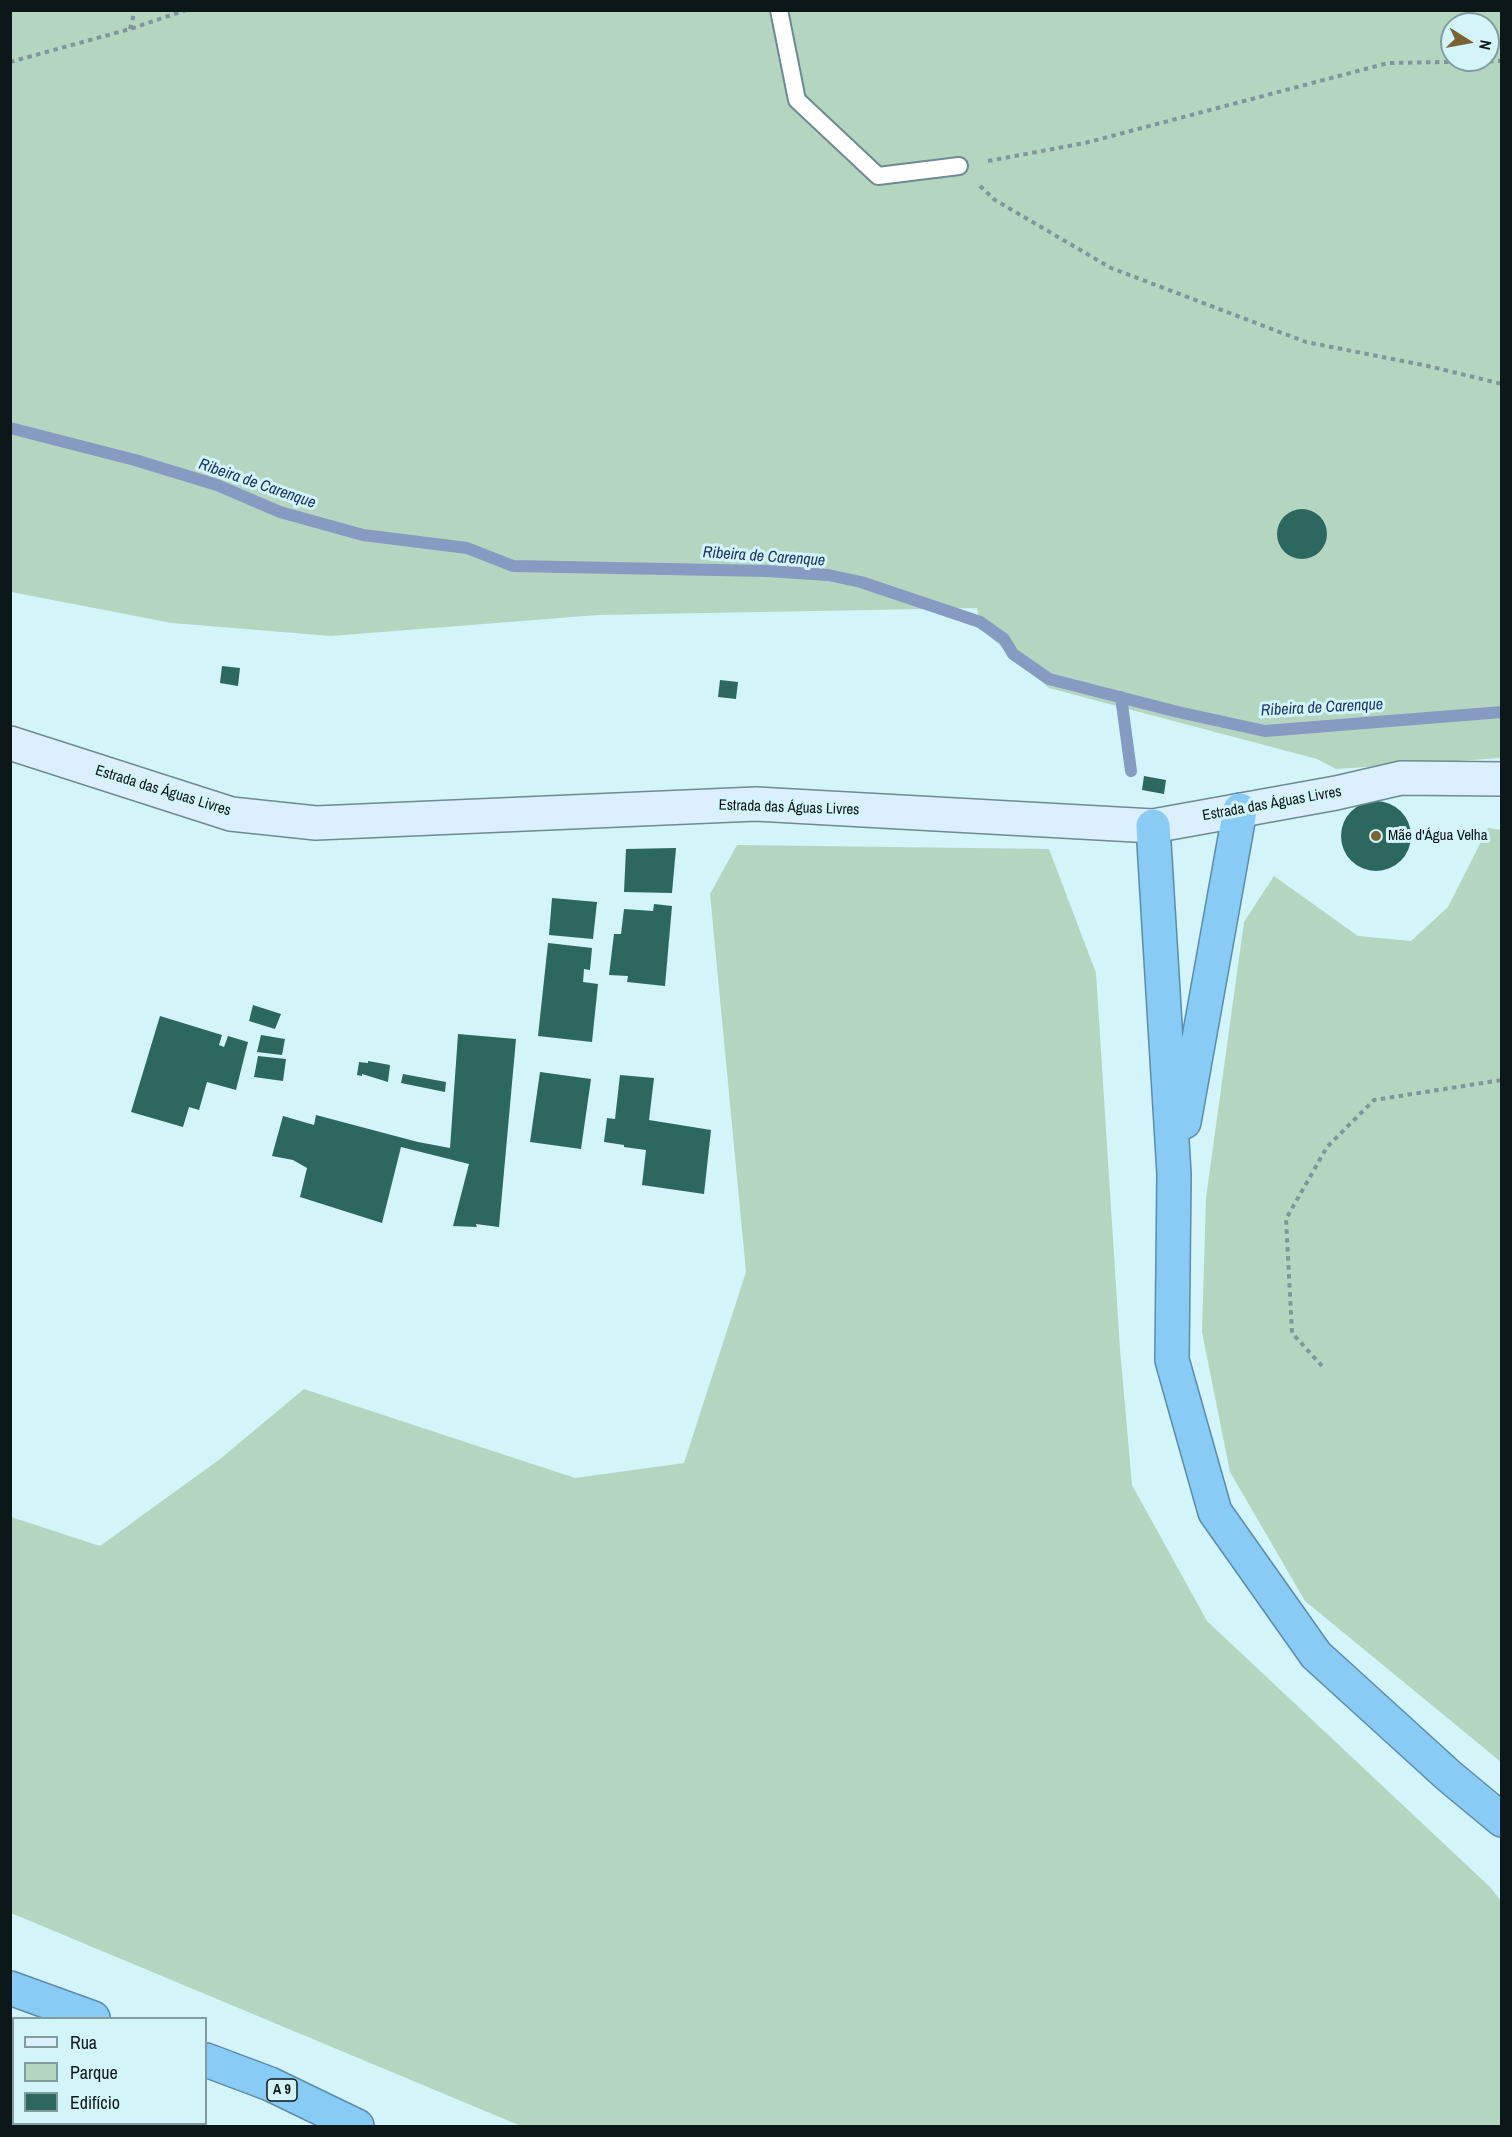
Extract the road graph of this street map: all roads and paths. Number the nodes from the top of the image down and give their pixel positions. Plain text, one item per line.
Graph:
1 (135, 10) edge
2 (186, 10) edge
3 (779, 10) edge
4 (130, 30) junction
5 (1502, 61) edge
6 (10, 62) edge
7 (959, 166) junction
8 (1502, 384) edge
9 (10, 743) edge
10 (1502, 779) edge
11 (1240, 810) junction
12 (1153, 826) junction
13 (1502, 1080) edge
14 (1174, 1174) junction
15 (1322, 1366) dead end
16 (1502, 1820) edge
17 (10, 1988) edge
18 (88, 2017) edge
19 (207, 2060) edge
20 (357, 2127) edge

1 - 4 path
2 - 4 path
3 - 7 lane
4 - 6 path
5 - 7 path
7 - 8 path
9 - 12 main road, Estrada das Águas Livres
10 - 11 main road, Estrada das Águas Livres
11 - 12 main road, Estrada das Águas Livres
11 - 14 highway
12 - 14 highway
13 - 15 path
14 - 16 highway
17 - 18 highway
19 - 20 highway, A 9

